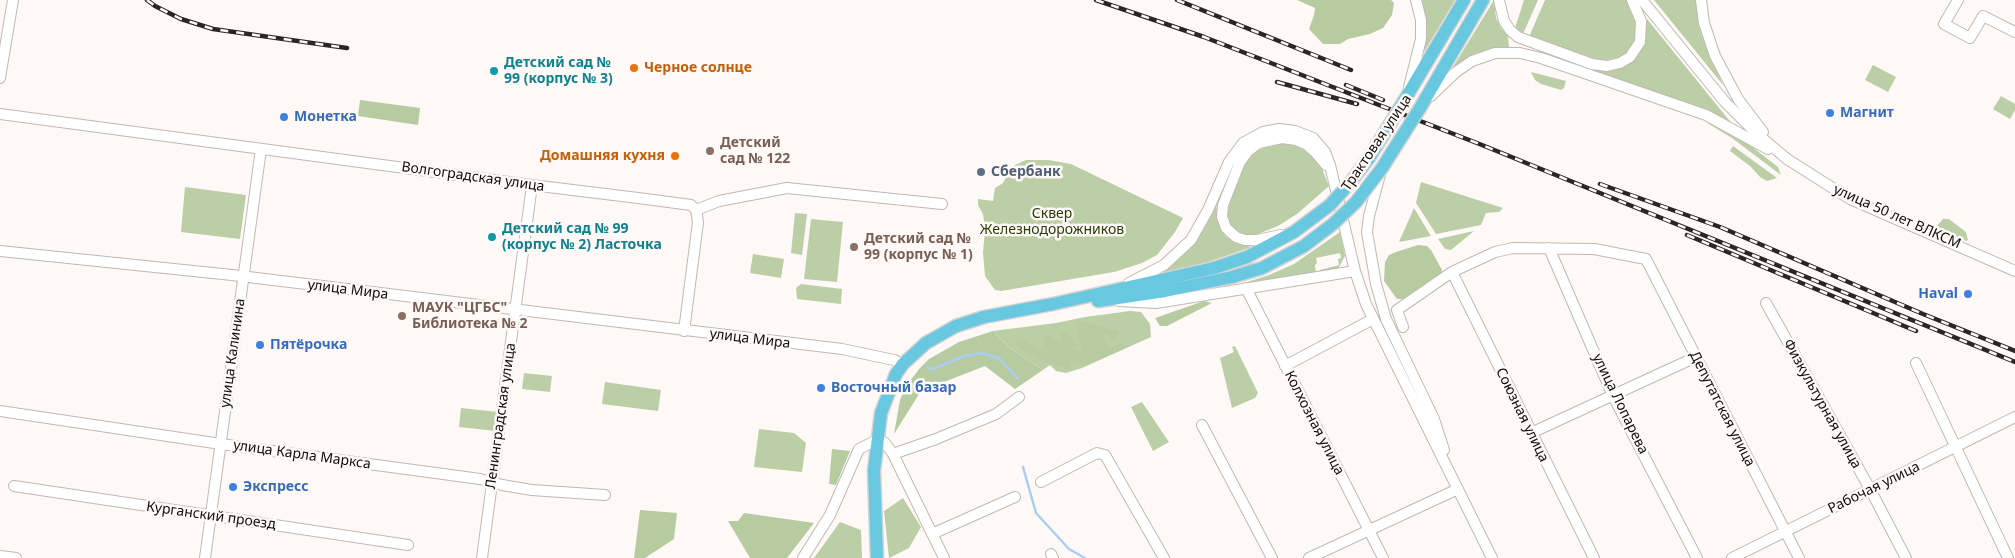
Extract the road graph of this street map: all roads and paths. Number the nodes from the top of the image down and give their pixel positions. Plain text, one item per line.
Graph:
1 (13, 0) edge
2 (1416, 0) edge
3 (1464, 0) edge
4 (1484, 0) edge
5 (1499, 0) edge
6 (1632, 0) edge
7 (1642, 0) edge
8 (1701, 0) edge
9 (1958, 0) edge
10 (2015, 32) edge
11 (0, 78) edge
12 (1406, 99) junction
13 (1420, 108) junction
14 (0, 114) edge
15 (260, 149) junction
16 (1779, 152) junction
17 (1788, 159) junction
18 (1382, 168) junction
19 (1334, 177) junction
20 (532, 185) junction
21 (942, 204) dead end
22 (696, 210) junction
23 (1294, 232) junction
24 (1549, 248) junction
25 (0, 251) edge
26 (1356, 271) junction
27 (2015, 271) edge
28 (1452, 272) junction
29 (243, 277) junction
30 (1246, 288) junction
31 (1107, 296) junction
32 (1766, 303) dead end
33 (516, 310) junction
34 (1373, 319) junction
35 (1403, 327) dead end
36 (684, 331) junction
37 (1696, 357) junction
38 (1916, 363) dead end
39 (902, 364) junction
40 (1285, 366) junction
41 (1613, 396) junction
42 (1019, 397) dead end
43 (0, 411) edge
44 (2015, 417) edge
45 (1202, 425) dead end
46 (1531, 433) junction
47 (877, 440) junction
48 (221, 444) junction
49 (1956, 447) junction
50 (894, 454) junction
51 (1451, 475) junction
52 (1041, 482) dead end
53 (492, 483) junction
54 (14, 486) dead end
55 (1458, 489) junction
56 (1870, 489) junction
57 (605, 495) dead end
58 (1015, 497) dead end
59 (211, 516) junction
60 (1369, 530) junction
61 (1785, 532) junction
62 (932, 534) junction
63 (408, 545) dead end
64 (0, 556) edge
65 (16, 558) edge
66 (205, 558) edge
67 (482, 558) edge
68 (803, 558) edge
69 (877, 558) edge
70 (944, 558) edge
71 (1164, 558) edge
72 (1272, 558) edge
73 (1309, 558) edge
74 (1382, 558) edge
75 (1492, 558) edge
76 (1594, 558) edge
77 (1697, 558) edge
78 (1732, 558) edge
79 (1798, 558) edge
80 (1906, 558) edge
81 (2008, 558) edge

1 - 11 street
2 - 12 street
3 - 12 main road, Трактовая улица
4 - 13 main road, Трактовая улица
5 - 6 street
7 - 16 street, улица 50 лет ВЛКСМ
8 - 16 street
9 - 10 street
12 - 23 main road, Трактовая улица, bridge
13 - 17 street
13 - 18 main road, Трактовая улица, bridge
14 - 15 street, Волгоградская улица
15 - 20 street, Волгоградская улица
15 - 29 street, улица Калинина
16 - 17 street, улица 50 лет ВЛКСМ
17 - 27 street, улица 50 лет ВЛКСМ
18 - 31 main road, Трактовая улица, bridge
18 - 51 street
19 - 23 street
19 - 26 street
19 - 31 street
20 - 22 street, Волгоградская улица
20 - 33 street, Ленинградская улица
21 - 22 street
22 - 36 street
23 - 31 main road, Трактовая улица
24 - 28 street
24 - 37 street, Депутатская улица
24 - 41 street, улица Лопарева
25 - 29 street, улица Мира
26 - 30 street
26 - 34 street
28 - 35 street
28 - 46 street, Союзная улица
29 - 33 street, улица Мира
29 - 48 street, улица Калинина
30 - 31 street
30 - 40 street, Колхозная улица
31 - 39 main road, Трактовая улица
32 - 56 street, Физкультурная улица
33 - 36 street, улица Мира
33 - 53 street, Ленинградская улица
34 - 40 street
34 - 51 street
36 - 39 street, улица Мира
37 - 41 street
37 - 61 street, Депутатская улица
38 - 49 street
39 - 47 main road, Трактовая улица
40 - 60 street, Колхозная улица
41 - 46 street
41 - 77 street, улица Лопарева
42 - 50 street
43 - 48 street, улица Карла Маркса
44 - 49 street, Рабочая улица
45 - 72 street
46 - 76 street, Союзная улица
47 - 50 street
47 - 68 street
47 - 69 main road, Трактовая улица
48 - 53 street, улица Карла Маркса
48 - 59 street, улица Калинина
49 - 56 street, Рабочая улица
49 - 81 street
50 - 62 street
51 - 55 street
52 - 71 street
53 - 57 street, улица Карла Маркса
53 - 67 street, Ленинградская улица
54 - 59 street, Курганский проезд
55 - 60 street
55 - 75 street
56 - 61 street, Рабочая улица
56 - 80 street, Физкультурная улица
58 - 62 street
59 - 63 street, Курганский проезд
59 - 66 street, улица Калинина
60 - 73 street
60 - 74 street, Колхозная улица
61 - 78 street, Рабочая улица
61 - 79 street, Депутатская улица
62 - 70 street
64 - 65 street

